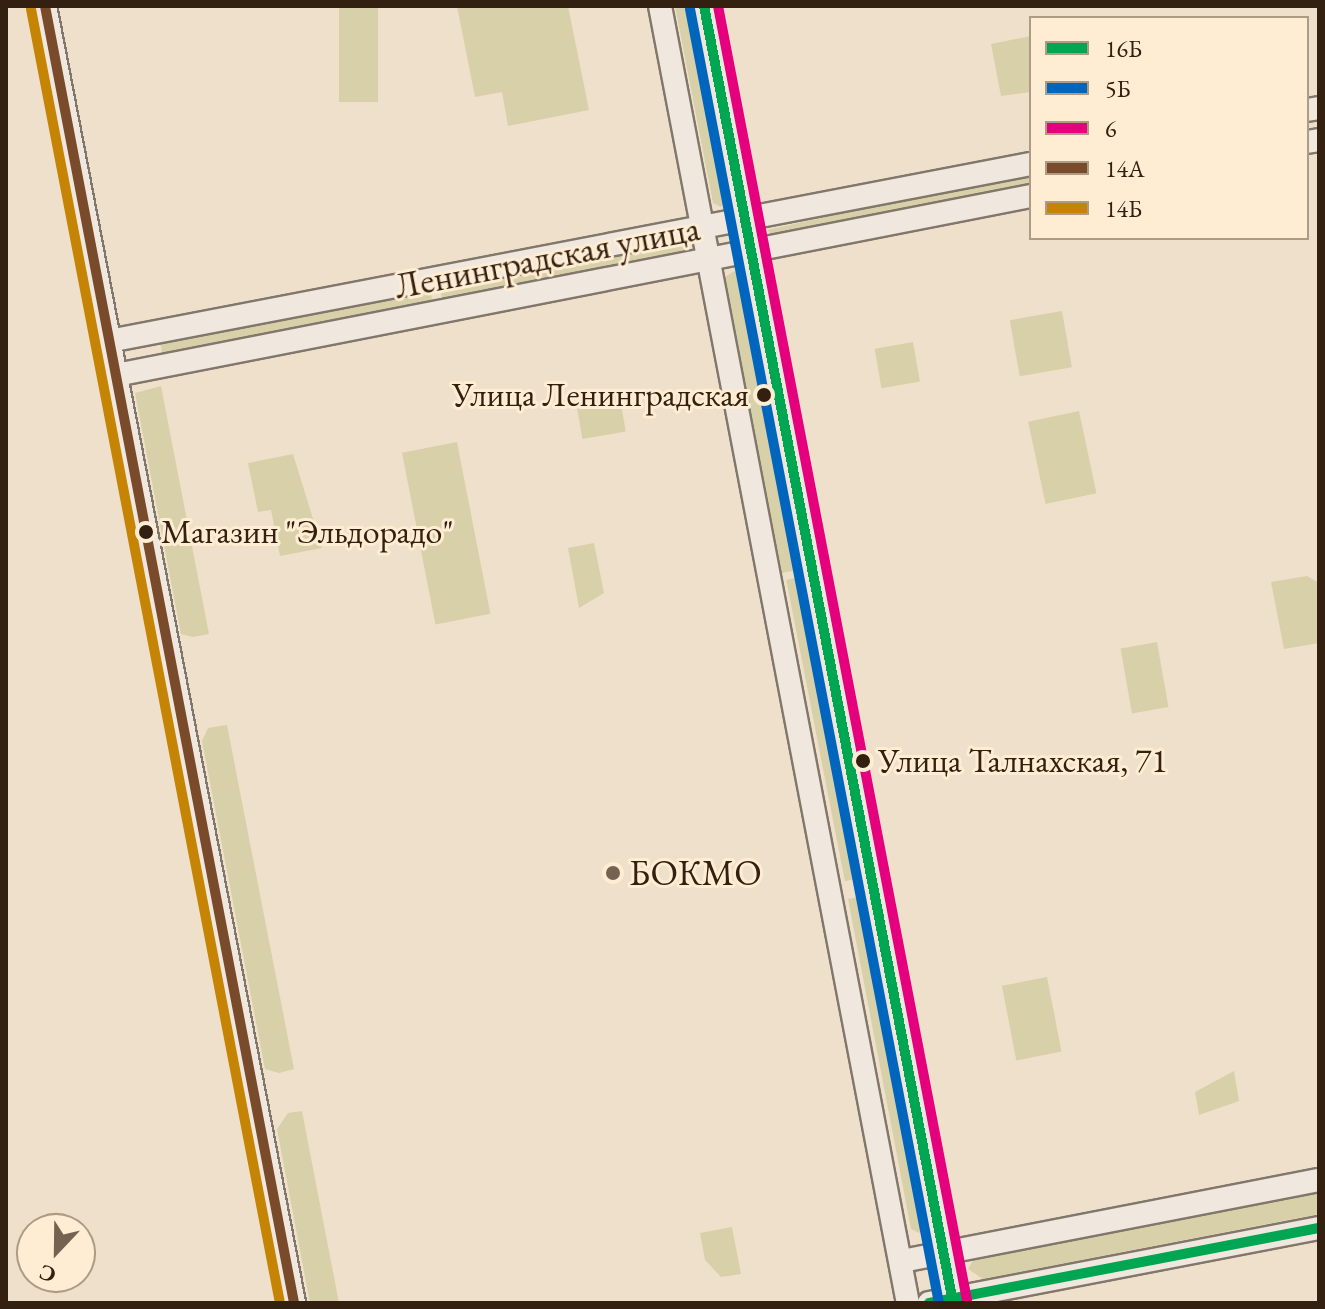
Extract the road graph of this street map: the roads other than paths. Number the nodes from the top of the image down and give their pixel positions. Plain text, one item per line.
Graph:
1 (45, 6) edge
2 (660, 6) edge
3 (704, 6) edge
4 (1029, 164) edge
5 (1029, 196) edge
6 (745, 219) junction
7 (703, 227) junction
8 (751, 251) junction
9 (709, 259) junction
10 (109, 341) junction
11 (116, 375) junction
12 (1319, 1180) edge
13 (1319, 1228) edge
14 (944, 1253) junction
15 (902, 1261) junction
16 (953, 1301) edge
17 (294, 1303) edge
18 (908, 1303) edge
19 (929, 1303) edge

1 - 10 street
2 - 7 street
3 - 6 street
4 - 6 street, Ленинградская улица
5 - 8 street, Ленинградская улица
6 - 7 street, Ленинградская улица
6 - 8 street
7 - 9 street
7 - 10 street, Ленинградская улица
8 - 9 street, Ленинградская улица
8 - 14 street
9 - 11 street, Ленинградская улица
9 - 15 street
10 - 11 street
11 - 17 street
12 - 14 street
13 - 16 street
14 - 15 street
14 - 16 street
15 - 18 street
16 - 19 street

